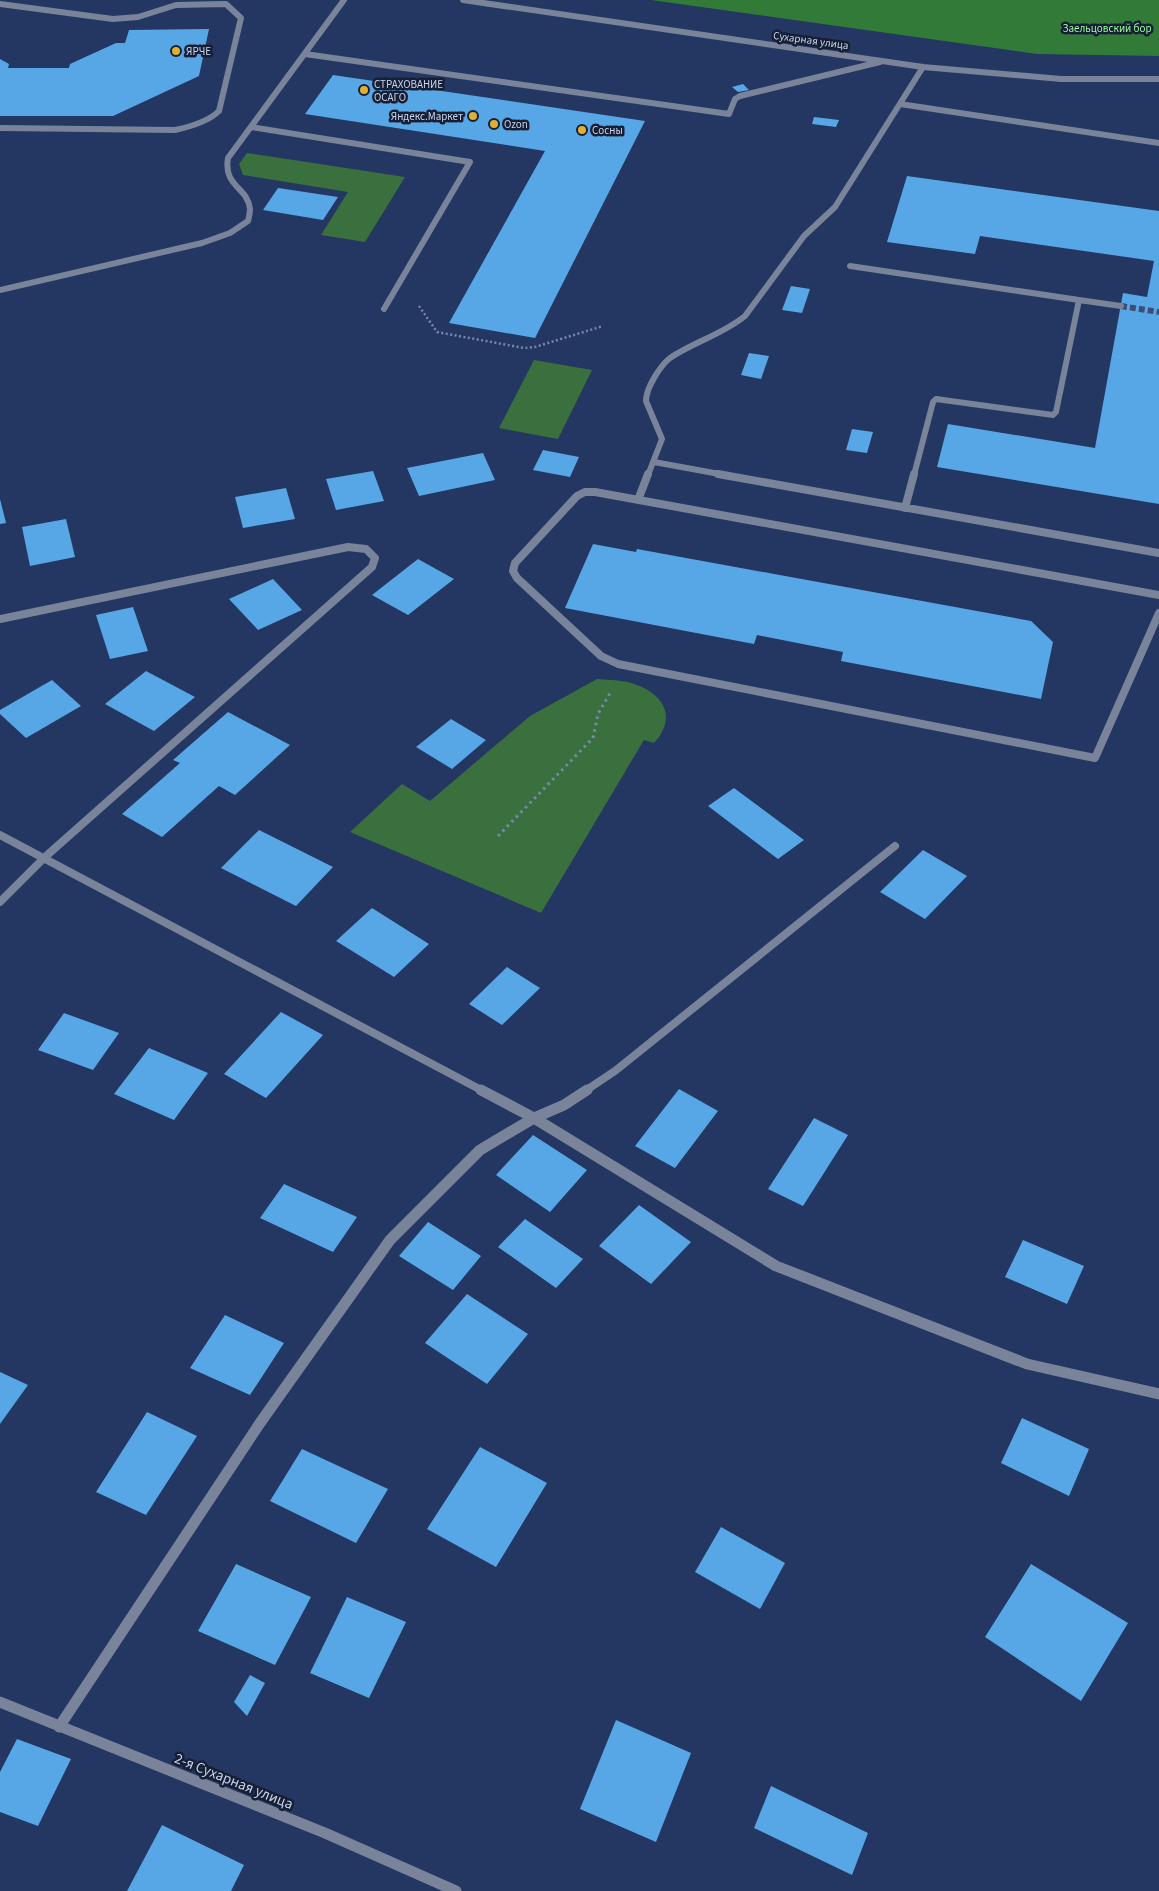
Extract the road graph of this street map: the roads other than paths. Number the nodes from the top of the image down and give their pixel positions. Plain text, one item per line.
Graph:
1 (234, 0) edge
2 (344, 0) edge
3 (463, 0) edge
4 (0, 4) edge
5 (226, 4) junction
6 (305, 54) junction
7 (885, 61) junction
8 (922, 67) junction
9 (1159, 79) edge
10 (900, 104) junction
11 (251, 127) junction
12 (0, 128) edge
13 (1159, 142) edge
14 (850, 266) dead end
15 (0, 290) edge
16 (1079, 300) junction
17 (1121, 306) tunnel mouth
18 (384, 309) dead end
19 (654, 462) junction
20 (638, 500) junction
21 (905, 508) junction
22 (1159, 553) edge
23 (1159, 595) edge
24 (1159, 613) edge
25 (0, 619) edge
26 (0, 835) edge
27 (895, 846) dead end
28 (45, 858) junction
29 (0, 902) edge
30 (534, 1118) junction
31 (1159, 1394) edge
32 (0, 1702) edge
33 (59, 1727) junction
34 (456, 1891) edge

1 - 5 street
2 - 6 street
3 - 7 street, Сухарная улица
4 - 5 street
5 - 12 street
6 - 7 street
6 - 11 street
7 - 8 street, Сухарная улица
8 - 9 street, Сухарная улица
8 - 10 street
10 - 13 street
10 - 19 street
11 - 15 street
11 - 18 street
14 - 16 street
16 - 17 street
16 - 21 street
19 - 20 street
19 - 21 street
20 - 23 street
20 - 24 street
21 - 22 street
25 - 28 street
26 - 28 street
27 - 30 street
28 - 29 street
28 - 30 street
30 - 31 street
30 - 33 street
32 - 33 street, 2-я Сухарная улица
33 - 34 street, 2-я Сухарная улица

